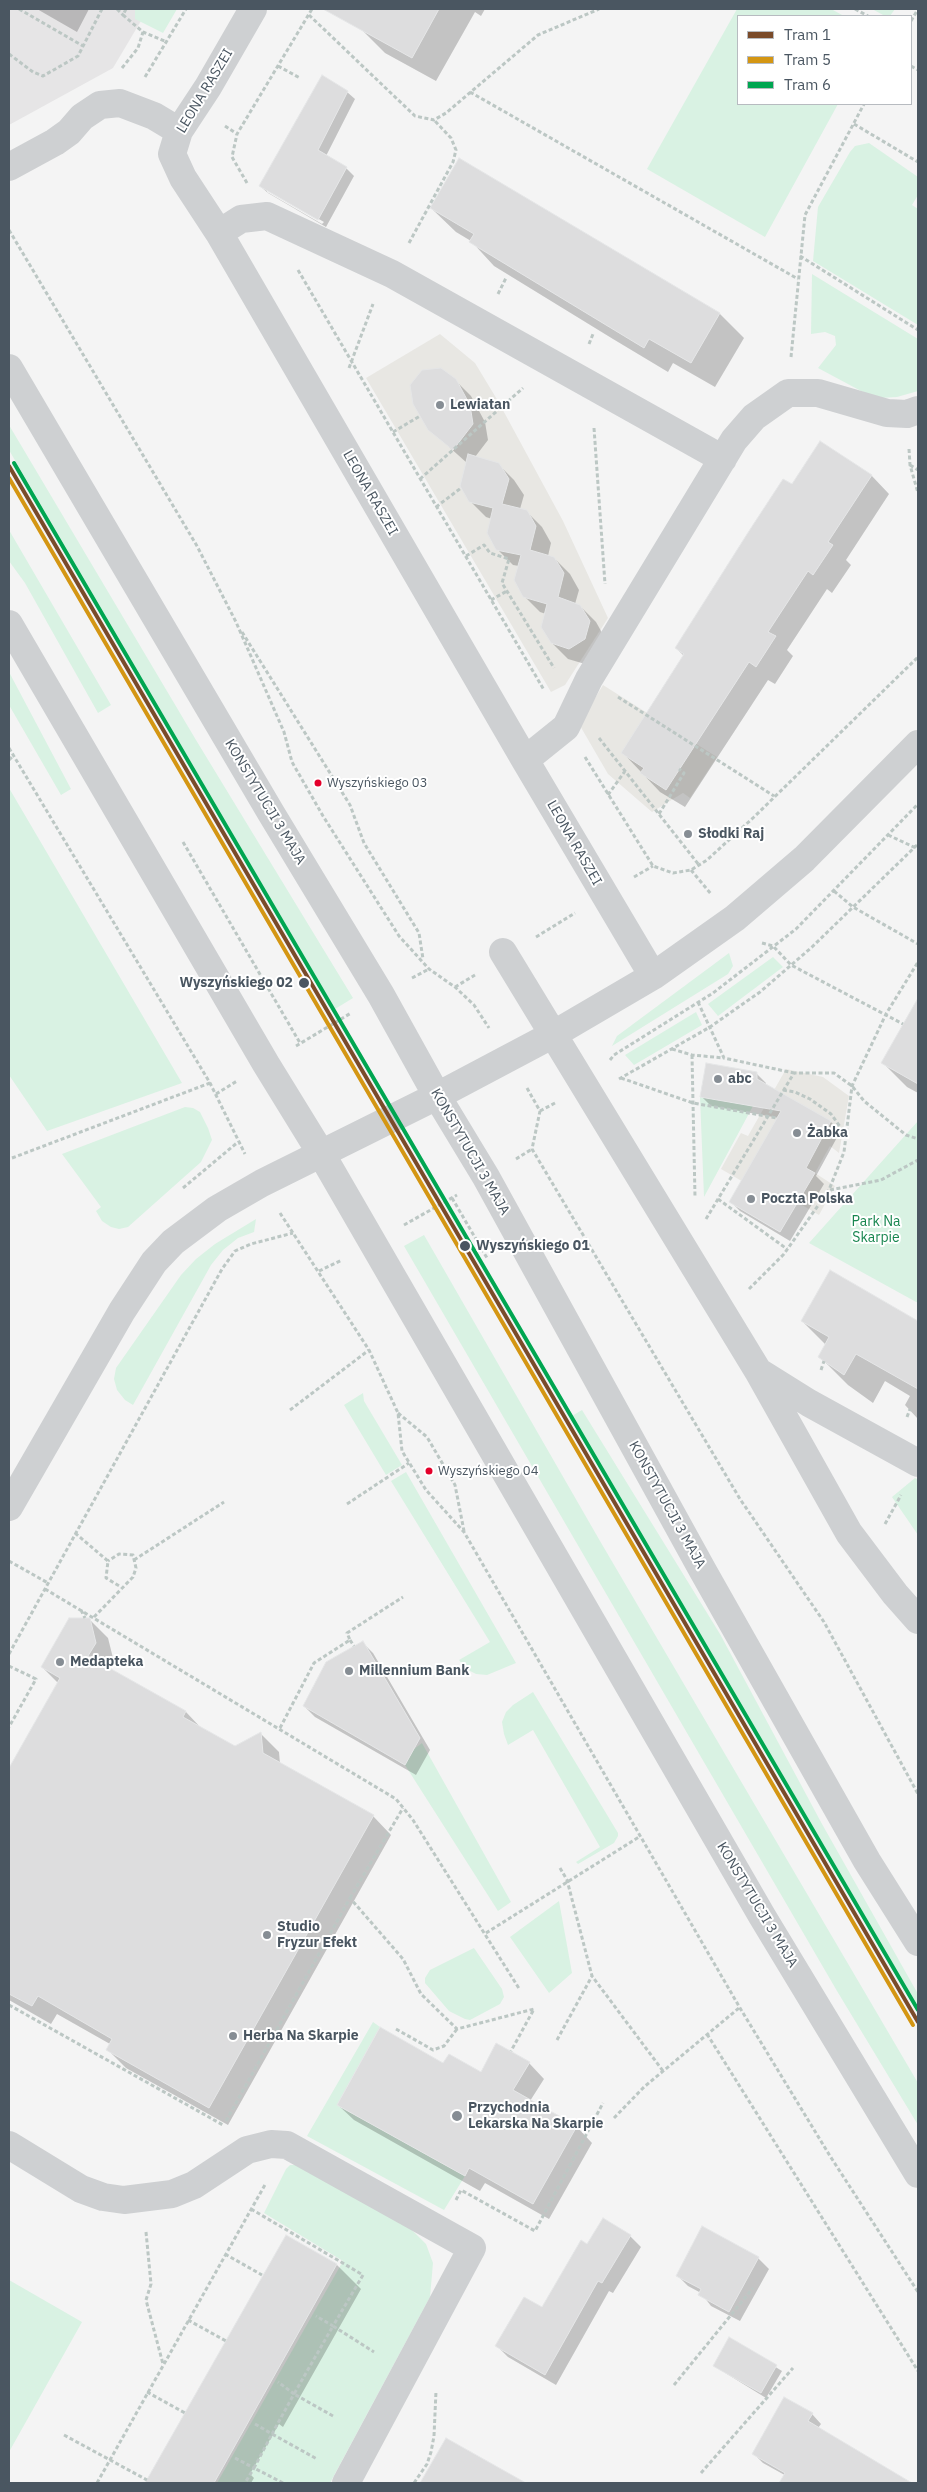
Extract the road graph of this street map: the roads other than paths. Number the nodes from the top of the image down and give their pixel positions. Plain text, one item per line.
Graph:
1 (253, 9) edge
2 (179, 131) junction
3 (9, 167) edge
4 (219, 233) junction
5 (9, 368) edge
6 (912, 412) edge
7 (723, 458) junction
8 (9, 624) edge
9 (918, 744) edge
10 (525, 760) junction
11 (503, 952) dead end
12 (654, 976) junction
13 (554, 1034) junction
14 (437, 1096) junction
15 (322, 1155) junction
16 (758, 1371) junction
17 (918, 1463) edge
18 (9, 1508) edge
19 (918, 1620) edge
20 (918, 1942) edge
21 (9, 2145) edge
22 (918, 2174) edge
23 (346, 2483) edge

1 - 2 street, LEONA RASZEI
2 - 3 street
2 - 4 street, LEONA RASZEI
4 - 7 street
4 - 10 street, LEONA RASZEI
5 - 14 street, KONSTYTUCJI 3 MAJA
6 - 7 street
7 - 10 street
8 - 15 street, KONSTYTUCJI 3 MAJA
9 - 12 street
10 - 12 street, LEONA RASZEI
11 - 13 street
12 - 13 street
13 - 14 street
13 - 16 street
14 - 15 street
14 - 20 street, KONSTYTUCJI 3 MAJA
15 - 18 street
15 - 22 street, KONSTYTUCJI 3 MAJA
16 - 17 street
16 - 19 street
21 - 23 street

